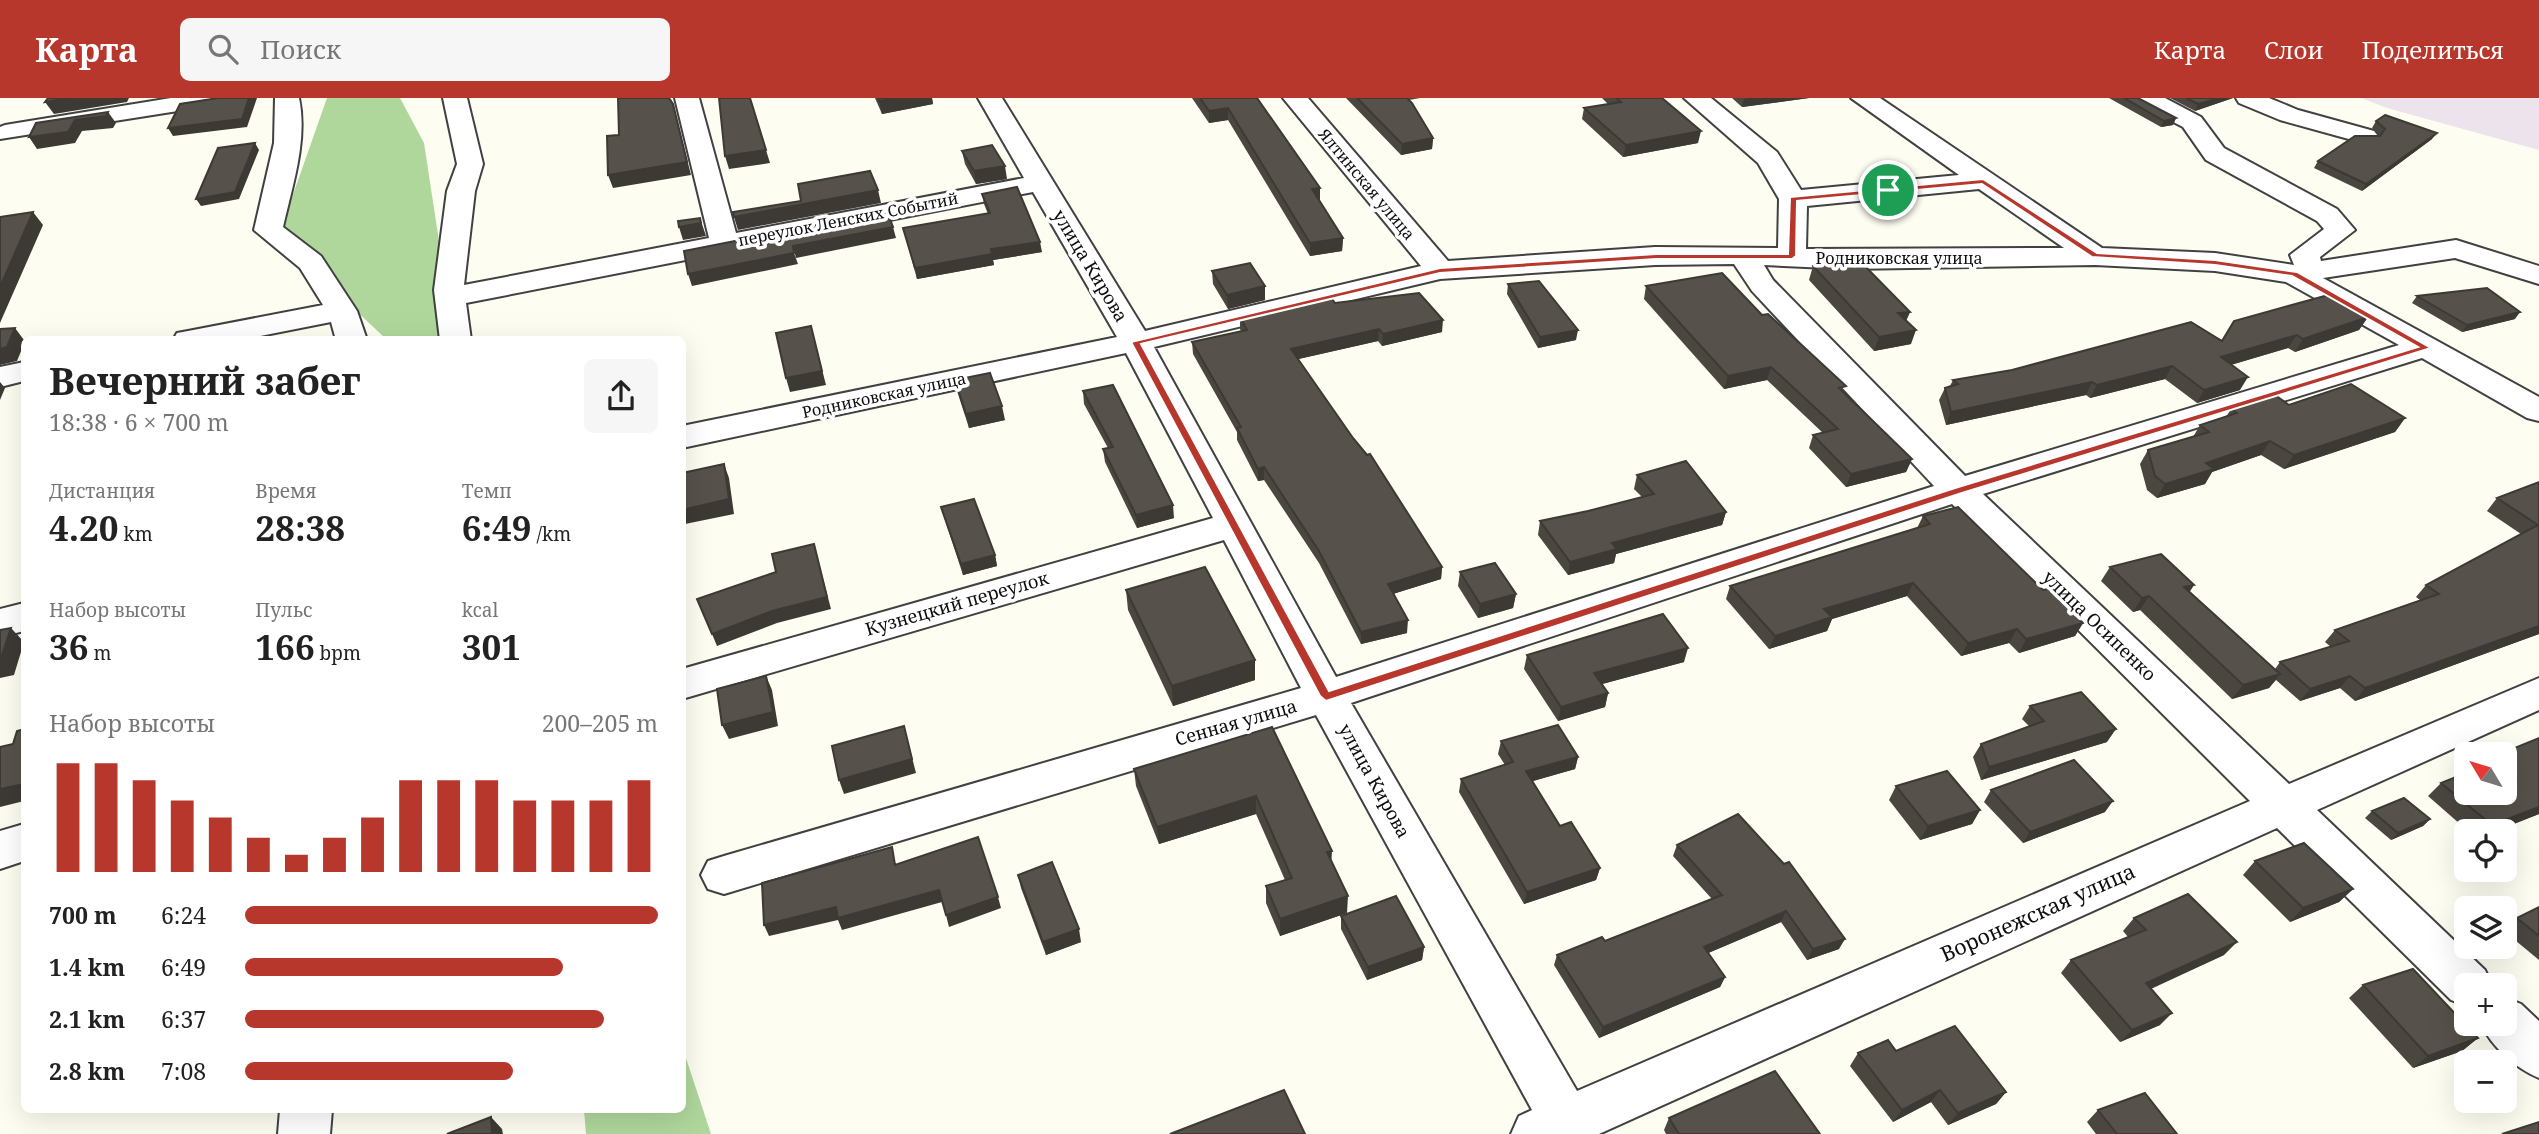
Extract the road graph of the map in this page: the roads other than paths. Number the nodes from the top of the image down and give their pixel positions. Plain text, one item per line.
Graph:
1 (216, 98) edge
2 (287, 98) edge
3 (455, 98) edge
4 (687, 98) edge
5 (990, 98) edge
6 (1295, 98) edge
7 (1696, 98) edge
8 (1863, 98) edge
9 (2146, 98) edge
10 (2248, 98) edge
11 (7, 126) edge
12 (2365, 136) edge
13 (1983, 181) junction
14 (1040, 183) junction
15 (1793, 199) junction
16 (724, 243) junction
17 (1743, 255) junction
18 (1792, 256) junction
19 (2095, 256) junction
20 (1440, 270) junction
21 (2302, 272) junction
22 (2539, 275) edge
23 (450, 297) junction
24 (347, 325) edge
25 (230, 336) edge
26 (455, 336) edge
27 (1136, 342) junction
28 (2426, 348) junction
29 (21, 373) edge
30 (0, 377) edge
31 (2539, 411) edge
32 (686, 436) edge
33 (1958, 490) junction
34 (1232, 525) junction
35 (21, 618) edge
36 (0, 623) edge
37 (686, 683) edge
38 (2539, 693) edge
39 (1326, 696) junction
40 (2283, 805) junction
41 (21, 844) edge
42 (0, 850) edge
43 (724, 875) dead end
44 (2456, 973) edge
45 (2517, 1033) edge
46 (2539, 1054) edge
47 (306, 1113) edge
48 (1559, 1130) edge
49 (304, 1134) edge

1 - 11 street
2 - 24 street
3 - 23 street
4 - 16 street
5 - 14 street, улица Кирова
6 - 20 street, Ялтинская улица
7 - 15 street
8 - 13 street
9 - 21 street
10 - 12 street
13 - 15 street
13 - 19 street
14 - 16 street, переулок Ленских Событий
14 - 27 street, улица Кирова
15 - 18 street
16 - 23 street, переулок Ленских Событий
17 - 18 street, Родниковская улица
17 - 20 street, Родниковская улица
17 - 33 street, улица Осипенко
18 - 19 street, Родниковская улица
19 - 21 street, Родниковская улица
20 - 27 street, Родниковская улица
21 - 22 street, Родниковская улица
21 - 28 street
23 - 26 street
24 - 25 street
27 - 32 street, Родниковская улица
27 - 34 street, улица Кирова
28 - 31 street
28 - 33 street, Сенная улица
29 - 30 street
33 - 39 street, Сенная улица
33 - 40 street, улица Осипенко
34 - 37 street, Кузнецкий переулок
34 - 39 street, улица Кирова
35 - 36 street
38 - 40 street, Воронежская улица
39 - 43 street, Сенная улица
39 - 48 street, улица Кирова
40 - 44 street, улица Осипенко
40 - 48 street, Воронежская улица
41 - 42 street
45 - 46 street
47 - 49 street

